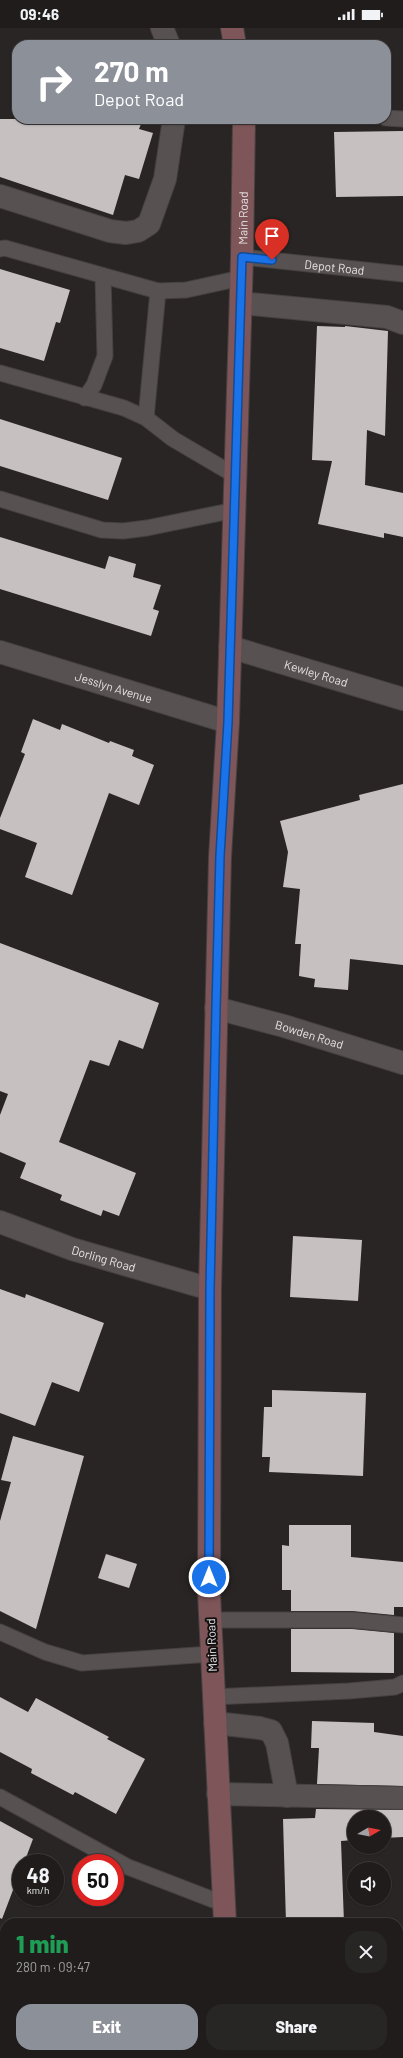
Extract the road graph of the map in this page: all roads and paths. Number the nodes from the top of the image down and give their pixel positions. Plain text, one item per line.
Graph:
1 (162, 28) edge
2 (232, 28) edge
3 (167, 40) edge
4 (234, 40) edge
5 (391, 118) edge
6 (403, 119) edge
7 (173, 124) edge
8 (244, 124) edge
9 (0, 196) edge
10 (0, 249) edge
11 (242, 268) junction
12 (403, 274) edge
13 (104, 276) junction
14 (158, 291) junction
15 (241, 303) junction
16 (403, 324) edge
17 (0, 372) edge
18 (85, 398) junction
19 (146, 418) junction
20 (236, 476) junction
21 (0, 499) edge
22 (234, 510) junction
23 (230, 647) junction
24 (0, 652) edge
25 (403, 700) edge
26 (228, 722) junction
27 (216, 1008) junction
28 (403, 1063) edge
29 (0, 1222) edge
30 (210, 1289) junction
31 (210, 1620) junction
32 (403, 1625) edge
33 (0, 1632) edge
34 (211, 1654) junction
35 (403, 1683) edge
36 (213, 1697) junction
37 (215, 1723) junction
38 (218, 1794) junction
39 (286, 1796) junction
40 (0, 1797) edge
41 (403, 1798) edge
42 (224, 1913) edge

1 - 3 street
2 - 4 main road
5 - 6 lane
7 - 9 street
8 - 11 main road, Main Road
10 - 13 lane, Depot Road
11 - 12 lane, Depot Road
11 - 14 lane, Depot Road
11 - 15 main road, Main Road
13 - 14 lane, Depot Road
13 - 18 lane
14 - 19 lane
15 - 16 street
15 - 20 main road, Main Road
17 - 18 lane
18 - 19 lane
19 - 20 lane
20 - 22 main road, Main Road
21 - 22 lane
22 - 23 main road, Main Road
23 - 25 street, Kewley Road
23 - 26 main road, Main Road
24 - 26 street, Jesslyn Avenue
26 - 27 main road, Main Road
27 - 28 street, Bowden Road
27 - 30 main road, Main Road
29 - 30 street, Dorling Road
30 - 31 main road, Main Road
31 - 32 lane
31 - 34 main road, Main Road
33 - 34 lane
34 - 36 main road, Main Road
35 - 36 lane
36 - 37 main road, Main Road
37 - 38 main road, Main Road
37 - 39 street
38 - 39 street
38 - 42 main road, Main Road
39 - 41 street
40 - 42 lane

